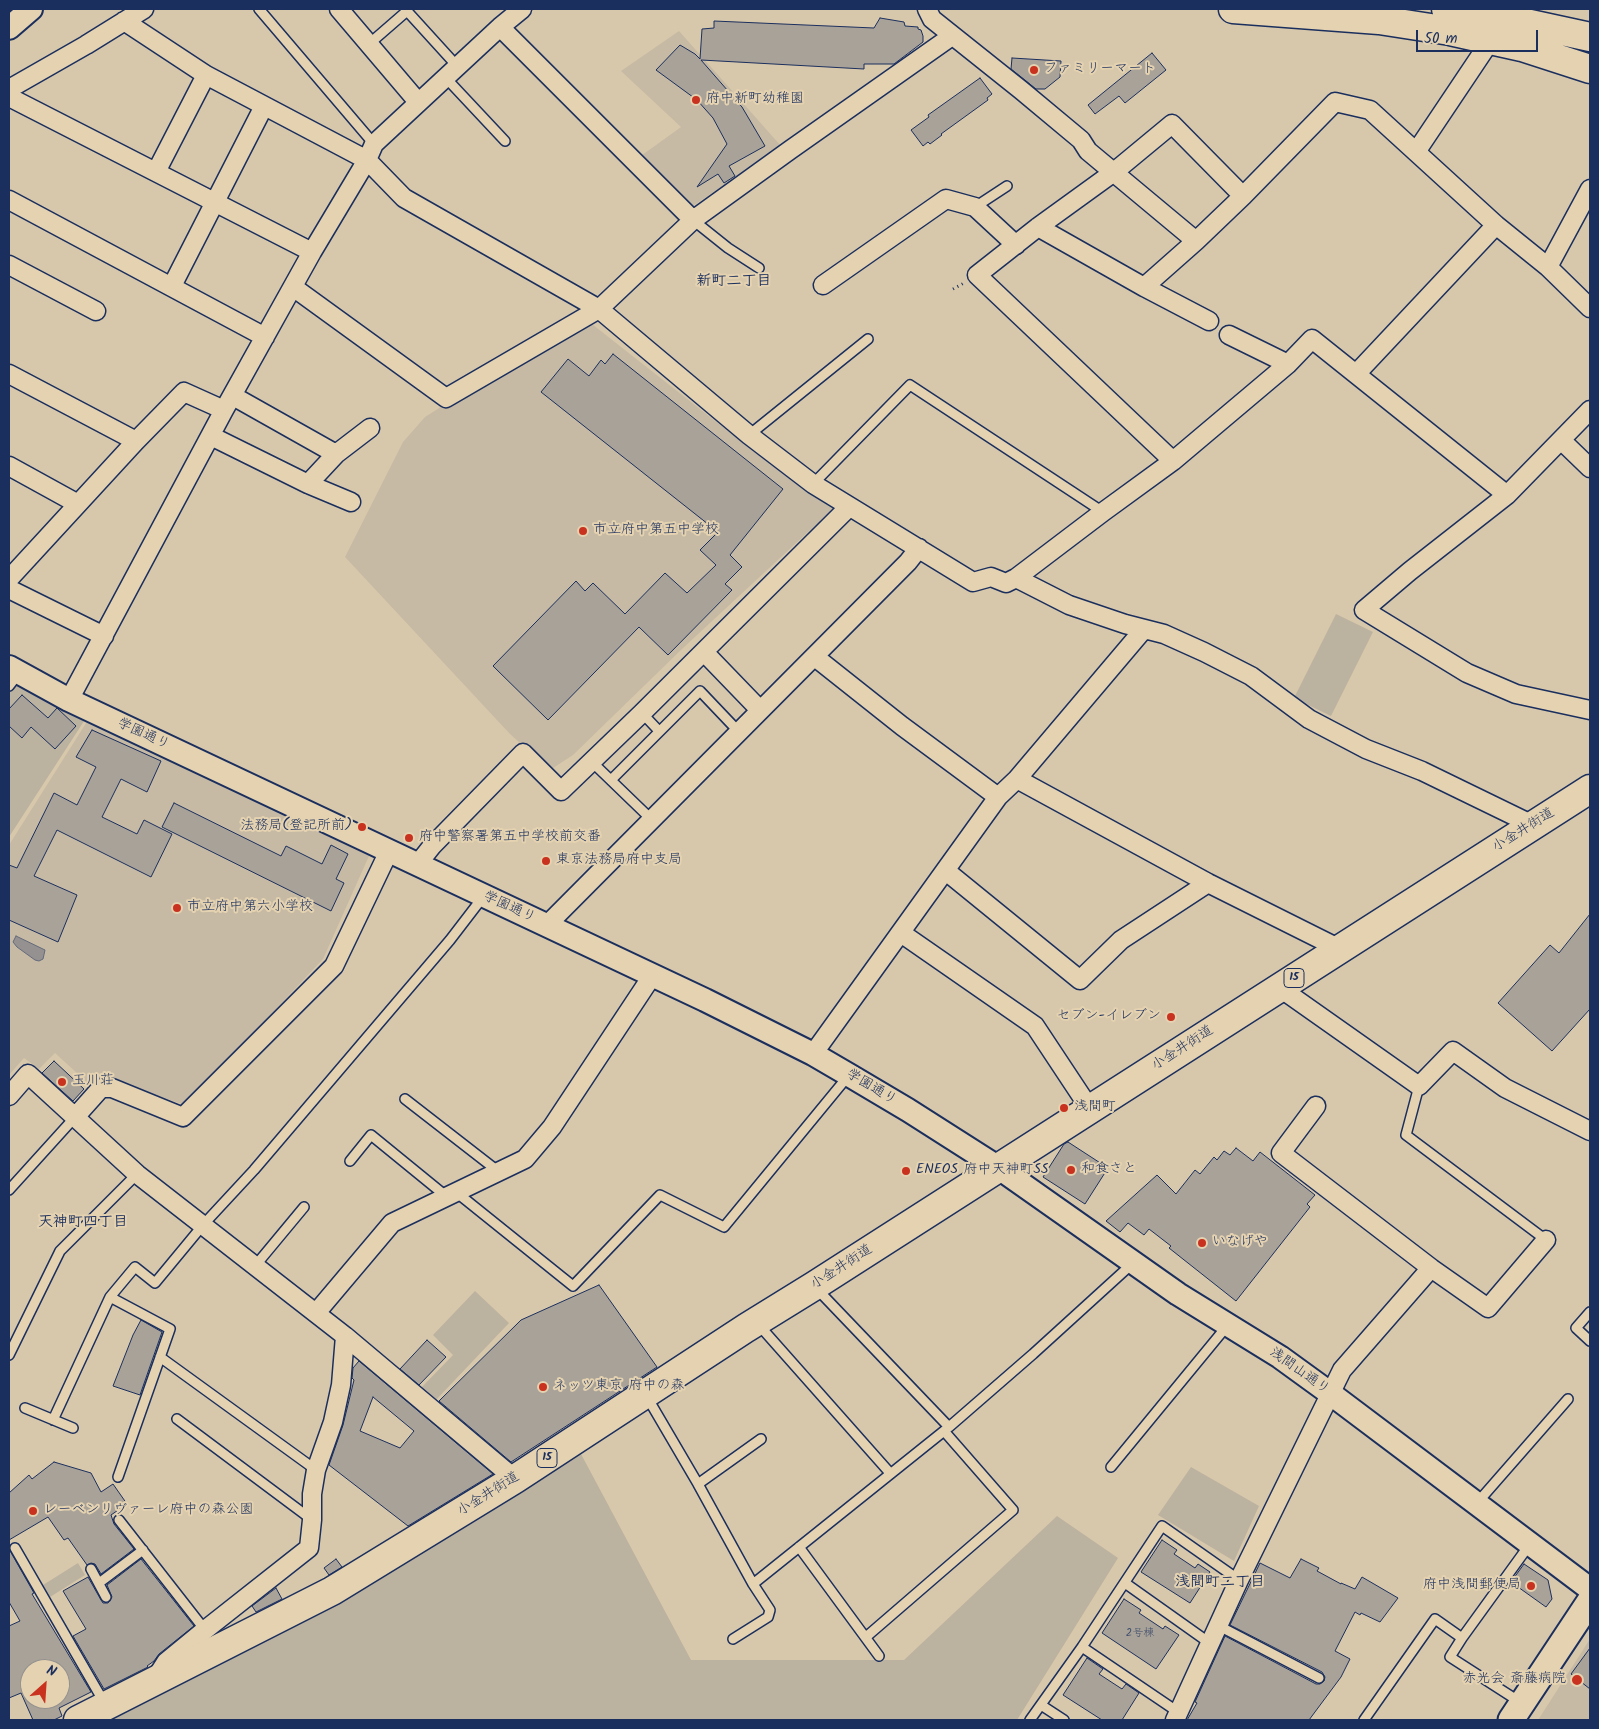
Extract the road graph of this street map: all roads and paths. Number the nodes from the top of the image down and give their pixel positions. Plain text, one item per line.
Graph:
1 (31, 9) edge
2 (144, 9) edge
3 (259, 9) edge
4 (339, 9) edge
5 (522, 9) edge
6 (927, 9) edge
7 (1233, 9) edge
8 (1446, 9) edge
9 (124, 21) junction
10 (1504, 22) edge
11 (500, 27) junction
12 (9, 28) edge
13 (952, 36) junction
14 (1590, 37) edge
15 (369, 44) junction
16 (1590, 69) edge
17 (451, 71) junction
18 (206, 75) junction
19 (9, 89) edge
20 (9, 97) edge
21 (418, 102) junction
22 (264, 106) junction
23 (505, 141) dead end
24 (370, 152) junction
25 (1416, 152) junction
26 (156, 172) junction
27 (1114, 172) junction
28 (1007, 186) dead end
29 (1590, 189) edge
30 (1243, 196) junction
31 (9, 200) edge
32 (215, 202) junction
33 (975, 207) junction
34 (693, 220) junction
35 (1496, 225) junction
36 (1038, 227) junction
37 (1196, 241) junction
38 (1016, 245) junction
39 (312, 252) junction
40 (9, 265) edge
41 (1548, 267) junction
42 (759, 268) dead end
43 (823, 285) dead end
44 (172, 286) junction
45 (1144, 287) junction
46 (293, 288) junction
47 (1590, 308) edge
48 (599, 309) junction
49 (96, 311) dead end
50 (1209, 321) dead end
51 (1229, 335) dead end
52 (265, 337) junction
53 (868, 338) dead end
54 (1288, 364) junction
55 (9, 374) edge
56 (1356, 374) junction
57 (228, 403) junction
58 (1590, 410) edge
59 (370, 428) dead end
60 (749, 435) junction
61 (211, 436) junction
62 (1560, 440) junction
63 (136, 441) junction
64 (336, 454) junction
65 (1173, 461) junction
66 (9, 466) edge
67 (1590, 468) edge
68 (308, 484) junction
69 (813, 484) junction
70 (1507, 495) junction
71 (351, 502) dead end
72 (78, 504) junction
73 (849, 507) junction
74 (1103, 512) junction
75 (919, 548) junction
76 (1016, 578) junction
77 (9, 581) edge
78 (1144, 629) junction
79 (104, 636) junction
80 (704, 652) junction
81 (815, 657) junction
82 (12, 675) edge
83 (69, 700) junction
84 (760, 710) junction
85 (1590, 710) edge
86 (642, 713) junction
87 (659, 731) junction
88 (739, 732) junction
89 (592, 762) junction
90 (1017, 779) junction
91 (611, 780) junction
92 (1590, 789) edge
93 (998, 797) junction
94 (651, 819) junction
95 (1533, 825) junction
96 (389, 851) junction
97 (417, 864) junction
98 (946, 871) junction
99 (1208, 883) junction
100 (484, 896) junction
101 (547, 925) junction
102 (901, 933) junction
103 (1340, 949) junction
104 (652, 976) junction
105 (1280, 988) junction
106 (813, 1054) junction
107 (849, 1075) junction
108 (1419, 1086) junction
109 (9, 1096) edge
110 (405, 1099) dead end
111 (1316, 1106) dead end
112 (1090, 1109) junction
113 (76, 1116) junction
114 (1590, 1130) edge
115 (350, 1161) dead end
116 (999, 1168) junction
117 (500, 1172) junction
118 (137, 1174) junction
119 (9, 1190) edge
120 (451, 1194) junction
121 (304, 1207) dead end
122 (203, 1225) junction
123 (1546, 1240) joint
124 (1133, 1263) junction
125 (255, 1266) junction
126 (1431, 1268) junction
127 (814, 1286) junction
128 (110, 1296) junction
129 (1590, 1312) edge
130 (316, 1313) junction
131 (756, 1322) junction
132 (1228, 1324) junction
133 (345, 1336) junction
134 (1590, 1341) edge
135 (9, 1355) edge
136 (160, 1357) junction
137 (645, 1394) junction
138 (1331, 1394) junction
139 (1568, 1399) dead end
140 (25, 1408) dead end
141 (177, 1418) dead end
142 (53, 1420) junction
143 (72, 1428) dead end
144 (947, 1429) junction
145 (761, 1439) dead end
146 (1111, 1466) dead end
147 (316, 1470) junction
148 (890, 1474) junction
149 (118, 1477) dead end
150 (516, 1479) junction
151 (698, 1484) junction
152 (1476, 1503) junction
153 (120, 1520) dead end
154 (312, 1520) junction
155 (1530, 1544) junction
156 (799, 1547) junction
157 (15, 1548) dead end
158 (143, 1550) junction
159 (91, 1569) dead end
160 (1239, 1580) junction
161 (99, 1583) junction
162 (753, 1584) junction
163 (1125, 1584) junction
164 (1590, 1589) edge
165 (106, 1597) dead end
166 (1590, 1601) edge
167 (1219, 1626) junction
168 (205, 1630) junction
169 (866, 1637) junction
170 (1462, 1638) junction
171 (732, 1639) dead end
172 (1211, 1644) junction
173 (1082, 1647) junction
174 (879, 1656) dead end
175 (1319, 1678) dead end
176 (152, 1683) junction
177 (1041, 1705) junction
178 (107, 1707) junction
179 (1517, 1712) edge
180 (1176, 1716) edge
181 (78, 1720) edge
182 (1030, 1720) edge
183 (1064, 1720) edge
184 (1364, 1720) edge

1 - 12 street
2 - 9 street
3 - 24 lane
4 - 15 street
5 - 11 street
6 - 13 street
7 - 10 main road
8 - 10 main road
9 - 18 street
9 - 19 street
10 - 14 main road
10 - 16 main road
10 - 25 street
11 - 17 street
11 - 34 street
13 - 27 street
13 - 34 street
15 - 17 lane
15 - 21 street
17 - 21 street
17 - 23 lane
18 - 22 street
18 - 26 street
20 - 26 street
21 - 24 street
22 - 24 street
22 - 32 street
24 - 39 street
24 - 48 street
25 - 30 street
25 - 35 street
26 - 32 street
27 - 30 street
27 - 36 street
27 - 37 street
28 - 33 lane
29 - 41 street
30 - 37 street
31 - 44 street
32 - 39 street
32 - 44 street
33 - 38 street
33 - 43 street
34 - 42 lane
34 - 48 street
35 - 41 street
35 - 56 street
36 - 38 street
36 - 45 street
37 - 45 street
38 - 65 street
39 - 46 street
40 - 49 street
41 - 47 street
44 - 52 street
45 - 50 street
46 - 48 street
46 - 52 street
48 - 60 street
51 - 54 street
52 - 57 street
53 - 60 lane
54 - 56 street
54 - 65 street
55 - 63 street
56 - 70 street
57 - 61 street
57 - 63 street
57 - 64 street
58 - 62 street
59 - 64 street
60 - 69 street
61 - 68 street
61 - 79 street
62 - 67 street
62 - 70 street
63 - 72 street
64 - 68 street
65 - 74 street
66 - 72 street
68 - 71 street
69 - 73 street
69 - 74 lane
70 - 85 street
72 - 77 street
73 - 75 street
73 - 80 street
74 - 76 street
75 - 76 street
75 - 81 street
76 - 78 street
77 - 79 street
78 - 90 street
78 - 95 street
79 - 83 street
80 - 84 street
80 - 86 street
81 - 84 street
81 - 93 street
82 - 83 street, 学園通り
83 - 96 street, 学園通り
84 - 88 street
86 - 87 lane
86 - 89 street
87 - 88 lane
87 - 91 lane
88 - 94 street
89 - 91 lane
89 - 97 street
90 - 93 street
90 - 99 street
91 - 94 lane
92 - 95 main road, 小金井街道 / 15
93 - 98 street
94 - 101 street
95 - 103 main road, 小金井街道 / 15
96 - 97 street, 学園通り
96 - 113 street
97 - 100 street, 学園通り
98 - 99 street
98 - 102 street
99 - 103 street
100 - 101 street, 学園通り
100 - 122 lane
101 - 104 street, 学園通り
102 - 106 street
102 - 112 street
103 - 105 main road, 小金井街道 / 15
104 - 106 street, 学園通り
104 - 117 street
105 - 108 street
105 - 112 main road, 小金井街道 / 15
106 - 107 street, 学園通り
107 - 116 street, 学園通り
107 - 120 lane
108 - 114 street
108 - 123 lane
109 - 113 street
110 - 117 lane
111 - 126 street
112 - 116 main road, 小金井街道 / 15
113 - 118 street
113 - 119 lane
115 - 120 lane
116 - 124 street, 浅間山通り
116 - 127 main road, 小金井街道 / 15
117 - 120 street
118 - 122 street
118 - 135 lane
120 - 130 street
121 - 125 lane
122 - 125 street
122 - 128 lane
123 - 126 street
124 - 132 street, 浅間山通り
124 - 144 lane
125 - 130 street
126 - 138 street
127 - 131 main road, 小金井街道 / 15
127 - 144 lane
128 - 136 lane
128 - 142 lane
129 - 134 lane
130 - 133 street
131 - 137 main road, 小金井街道 / 15
131 - 148 lane
132 - 138 street, 浅間山通り
132 - 146 lane
133 - 147 street
133 - 150 street
136 - 147 lane
136 - 149 lane
137 - 150 main road, 小金井街道 / 15
137 - 151 lane
138 - 152 street, 浅間山通り
138 - 160 street
139 - 152 lane
140 - 142 lane
141 - 154 lane
142 - 143 lane
144 - 148 lane
144 - 169 lane
145 - 151 lane
147 - 154 street
148 - 156 lane
150 - 176 main road, 小金井街道 / 15
151 - 162 lane
152 - 155 street, 浅間山通り
153 - 158 lane
154 - 168 street
155 - 164 street, 浅間山通り
155 - 170 lane
156 - 162 lane
156 - 169 lane
157 - 178 lane
158 - 161 lane
158 - 168 lane
159 - 161 lane
160 - 163 lane
160 - 167 street
161 - 165 lane
162 - 171 lane
163 - 172 lane
163 - 173 lane
166 - 179 main road
167 - 172 street
167 - 175 lane
168 - 176 street
169 - 174 lane
170 - 179 lane
170 - 184 lane
172 - 180 street
173 - 177 lane
173 - 180 lane
176 - 178 main road, 小金井街道 / 15
177 - 182 lane
177 - 183 lane
178 - 181 main road, 小金井街道 / 15

